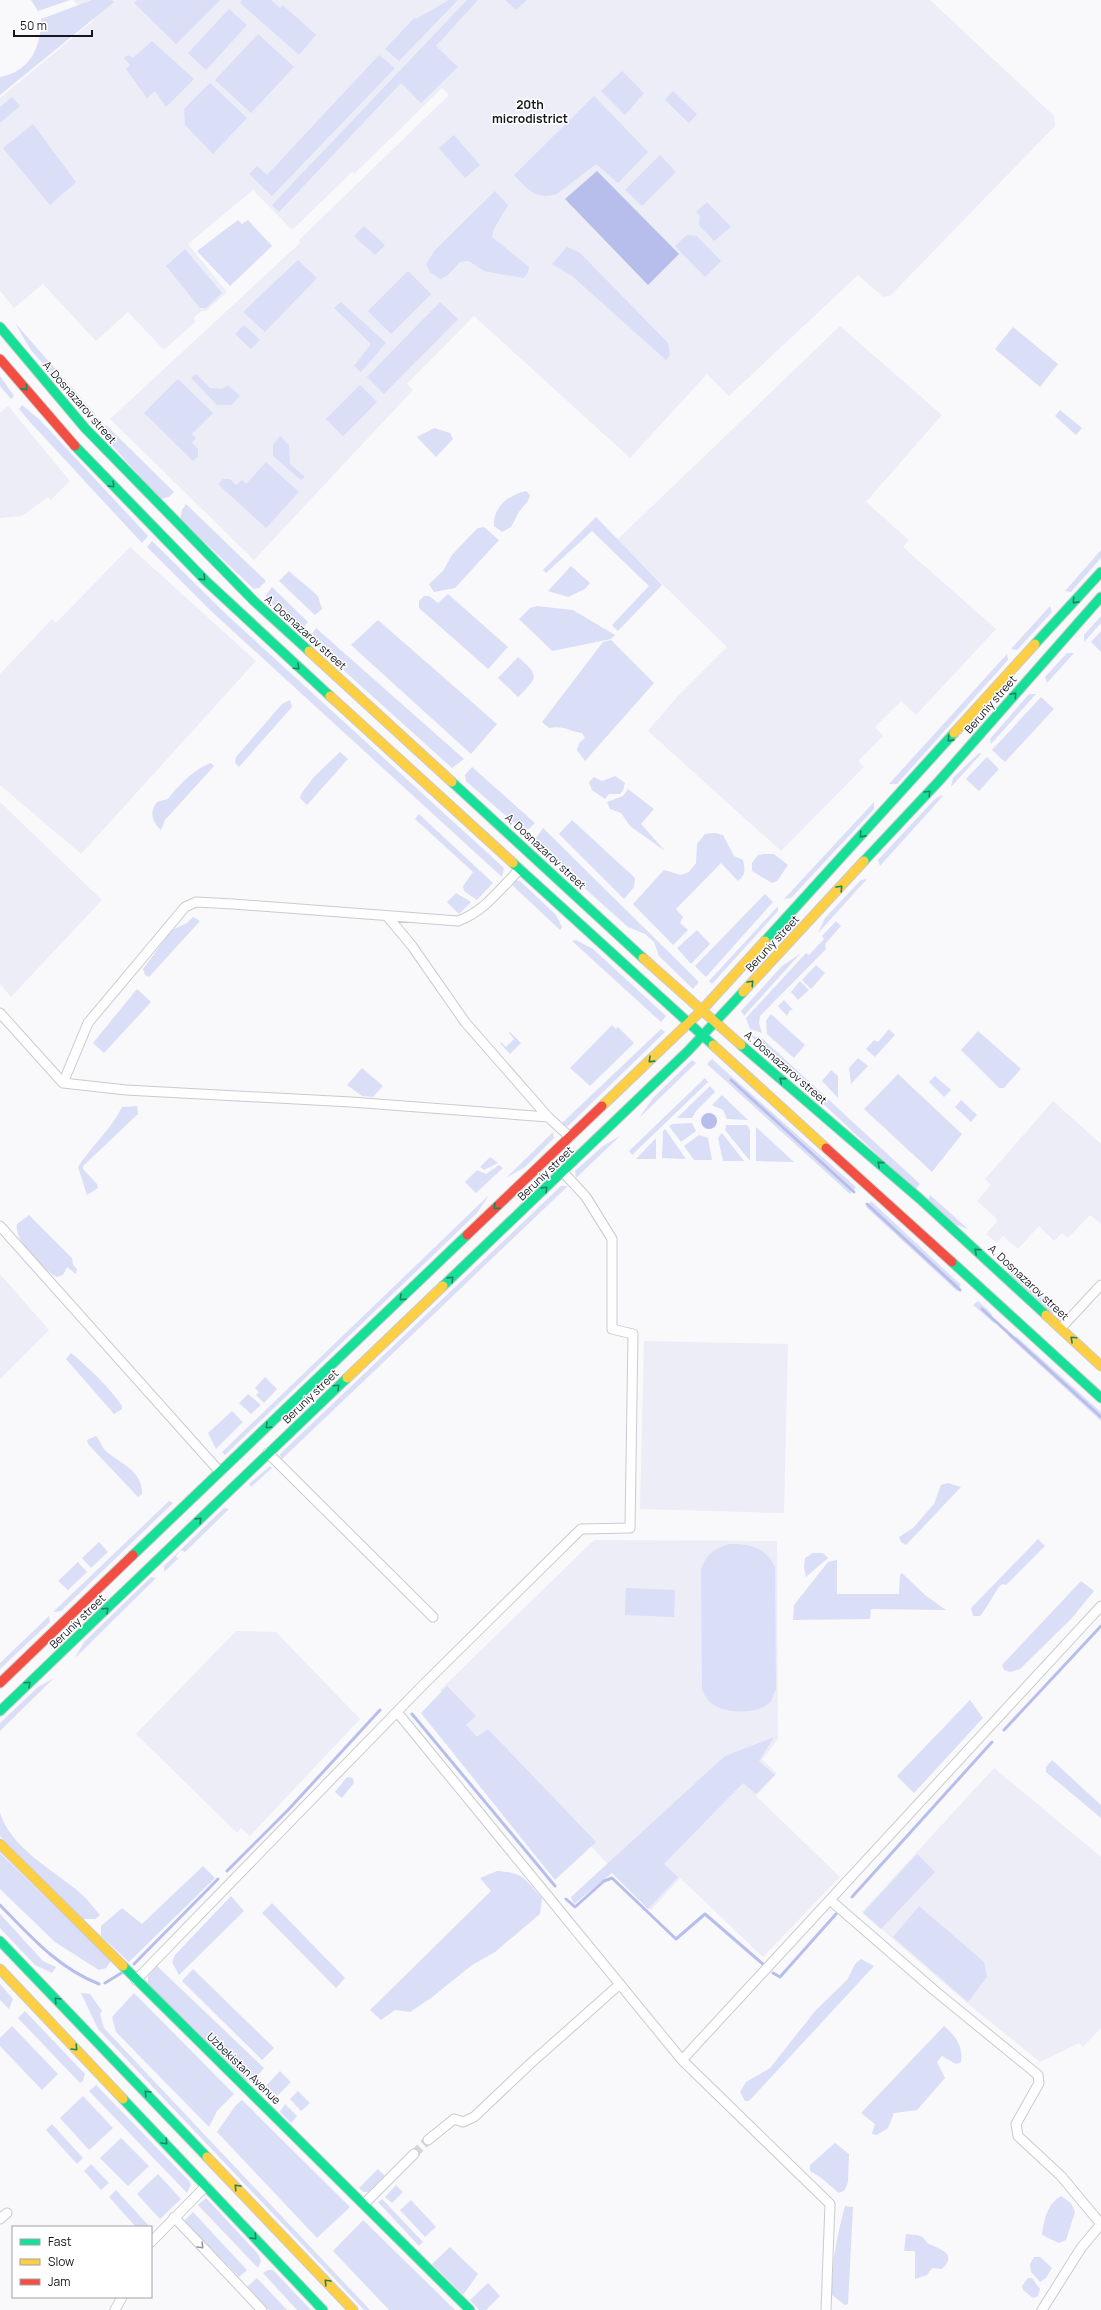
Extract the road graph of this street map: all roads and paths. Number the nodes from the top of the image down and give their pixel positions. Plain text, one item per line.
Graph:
1 (0, 327) edge
2 (0, 359) edge
3 (1101, 572) edge
4 (1101, 597) edge
5 (1064, 613) junction
6 (1077, 624) junction
7 (520, 868) junction
8 (387, 916) junction
9 (725, 985) junction
10 (683, 994) junction
11 (738, 998) junction
12 (671, 1007) junction
13 (702, 1010) junction
14 (0, 1013) edge
15 (715, 1022) junction
16 (689, 1023) junction
17 (703, 1035) junction
18 (671, 1040) junction
19 (738, 1042) junction
20 (685, 1054) junction
21 (727, 1056) junction
22 (63, 1083) junction
23 (548, 1117) junction
24 (570, 1137) junction
25 (563, 1172) junction
26 (0, 1226) edge
27 (1101, 1285) edge
28 (1061, 1328) junction
29 (1101, 1366) edge
30 (314, 1395) junction
31 (1101, 1398) edge
32 (268, 1453) junction
33 (220, 1472) junction
34 (1101, 1606) edge
35 (433, 1617) dead end
36 (0, 1683) edge
37 (0, 1711) edge
38 (397, 1712) junction
39 (0, 1844) edge
40 (830, 1900) junction
41 (0, 1941) edge
42 (0, 1969) edge
43 (136, 1980) junction
44 (620, 1984) junction
45 (682, 2060) junction
46 (428, 2140) tunnel mouth
47 (414, 2154) tunnel mouth
48 (206, 2186) junction
49 (364, 2204) junction
50 (174, 2217) junction
51 (152, 2241) edge
52 (122, 2298) edge
53 (116, 2309) edge
54 (262, 2310) edge
55 (323, 2310) edge
56 (353, 2310) edge
57 (470, 2310) edge
58 (826, 2310) edge
59 (1042, 2310) edge

1 - 10 main road, A. Dosnazarov street
2 -> 7 main road
3 -> 5 main road, Beruniy street
4 - 6 main road, Beruniy street
5 - 6 main road
5 -> 9 main road, Beruniy street
11 -> 6 main road, Beruniy street
7 - 8 street
7 - 12 main road
8 - 22 street
8 - 23 street
9 - 11 main road
9 - 13 main road, Beruniy street
10 - 12 main road
10 - 13 main road, A. Dosnazarov street
11 - 15 main road, Beruniy street
12 - 16 main road
13 - 15 main road, A. Dosnazarov street
13 - 16 main road, Beruniy street
14 - 22 street
15 - 17 main road, Beruniy street
15 - 19 main road, A. Dosnazarov street
16 - 17 main road
16 - 18 main road, Beruniy street
17 - 20 main road, Beruniy street
17 - 21 main road
18 - 20 main road
18 -> 24 main road, Beruniy street
19 - 21 main road
28 -> 19 main road, A. Dosnazarov street
20 - 25 main road, Beruniy street
21 - 31 main road
22 - 23 street
23 - 24 street
24 -> 30 main road, Beruniy street
30 -> 25 main road, Beruniy street
25 - 38 street
26 - 33 street
27 - 28 street
29 -> 28 main road, A. Dosnazarov street
30 - 32 main road, Beruniy street
30 -> 33 main road, Beruniy street
32 - 35 street
37 -> 32 main road, Beruniy street
33 - 36 main road, Beruniy street
34 - 40 street
38 - 43 street
38 - 44 street
39 - 43 main road, Uzbekistan Avenue
40 - 45 street
40 - 59 street
56 -> 41 main road
42 -> 48 main road
43 - 49 main road, Uzbekistan Avenue
44 - 45 street
44 - 46 street
45 - 58 street
47 - 49 street
48 - 50 street
48 -> 55 main road
49 - 57 main road, Uzbekistan Avenue
50 - 51 street
50 -> 54 street
52 - 53 street

